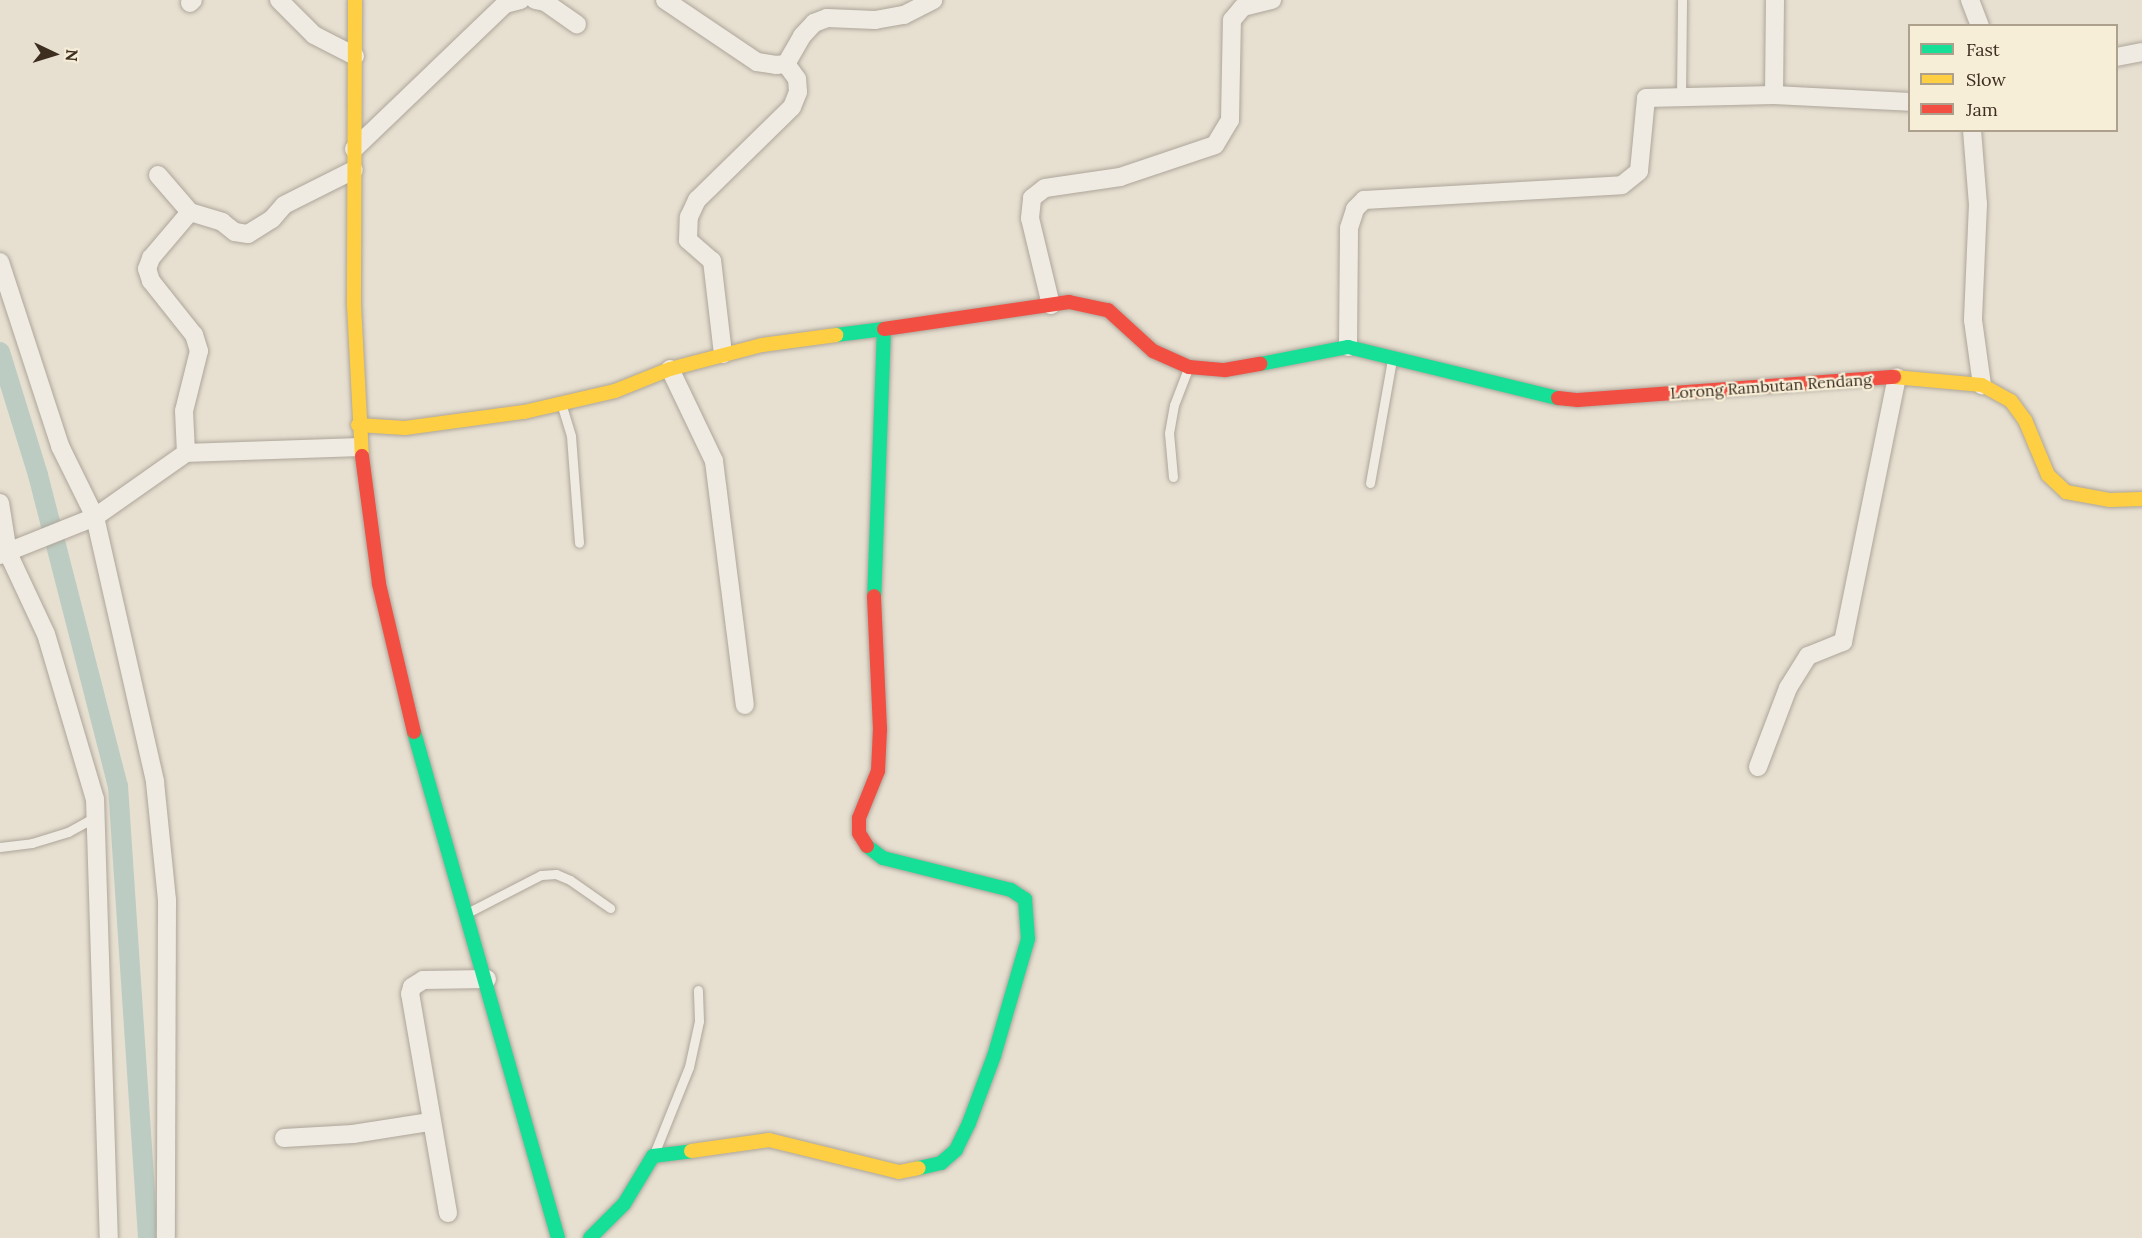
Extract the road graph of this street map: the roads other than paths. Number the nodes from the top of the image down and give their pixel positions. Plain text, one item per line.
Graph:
1 (279, 0) edge
2 (355, 0) edge
3 (521, 0) edge
4 (535, 0) edge
5 (933, 0) edge
6 (1272, 0) edge
7 (1682, 0) edge
8 (1775, 0) edge
9 (1970, 0) edge
10 (668, 1) edge
11 (577, 24) dead end
12 (1979, 24) edge
13 (2142, 52) edge
14 (355, 56) junction
15 (2118, 57) edge
16 (786, 64) junction
17 (1774, 95) junction
18 (1681, 97) junction
19 (1908, 102) edge
20 (1972, 132) edge
21 (354, 149) junction
22 (354, 170) junction
23 (158, 175) dead end
24 (190, 212) junction
25 (0, 262) edge
26 (1051, 305) junction
27 (884, 329) junction
28 (1348, 347) junction
29 (723, 354) junction
30 (1392, 359) junction
31 (1189, 367) junction
32 (670, 369) junction
33 (1897, 376) junction
34 (1982, 385) junction
35 (561, 404) junction
36 (358, 425) junction
37 (359, 447) junction
38 (186, 453) junction
39 (1173, 477) dead end
40 (1370, 483) dead end
41 (2142, 499) edge
42 (0, 503) edge
43 (88, 520) junction
44 (579, 543) dead end
45 (4, 554) edge
46 (745, 705) dead end
47 (1758, 767) dead end
48 (97, 816) junction
49 (0, 847) edge
50 (610, 908) dead end
51 (467, 913) junction
52 (487, 979) junction
53 (698, 990) dead end
54 (430, 1122) junction
55 (284, 1138) dead end
56 (653, 1156) junction
57 (448, 1213) dead end
58 (109, 1238) edge
59 (166, 1238) edge
60 (558, 1238) edge
61 (590, 1238) edge

1 - 14 street
2 - 14 street
3 - 21 street
4 - 11 street
5 - 16 street
6 - 26 street
7 - 18 lane
8 - 17 street
9 - 12 street
10 - 16 street
13 - 15 street
14 - 21 street
16 - 29 street
17 - 18 street
17 - 19 street
18 - 28 street
20 - 34 street
21 - 22 street
22 - 24 street
22 - 36 street
23 - 24 street
24 - 38 street
25 - 43 street
26 - 27 street
26 - 31 street
27 - 29 street
27 - 56 street
28 - 30 street, Lorong Rambutan Rendang
28 - 31 street
29 - 32 street
30 - 33 street, Lorong Rambutan Rendang
30 - 40 lane
31 - 39 lane
32 - 35 street
32 - 46 street
33 - 34 street, Lorong Rambutan Rendang
33 - 47 street
34 - 41 street, Lorong Rambutan Rendang
35 - 36 street
35 - 44 lane
36 - 37 street
37 - 38 street
37 - 51 street
38 - 43 street
42 - 45 street
43 - 45 street
43 - 59 street
45 - 48 street
48 - 49 lane
48 - 58 street
50 - 51 lane
51 - 52 street
52 - 54 street
52 - 60 street
53 - 56 lane
54 - 55 street
54 - 57 street
56 - 61 street

